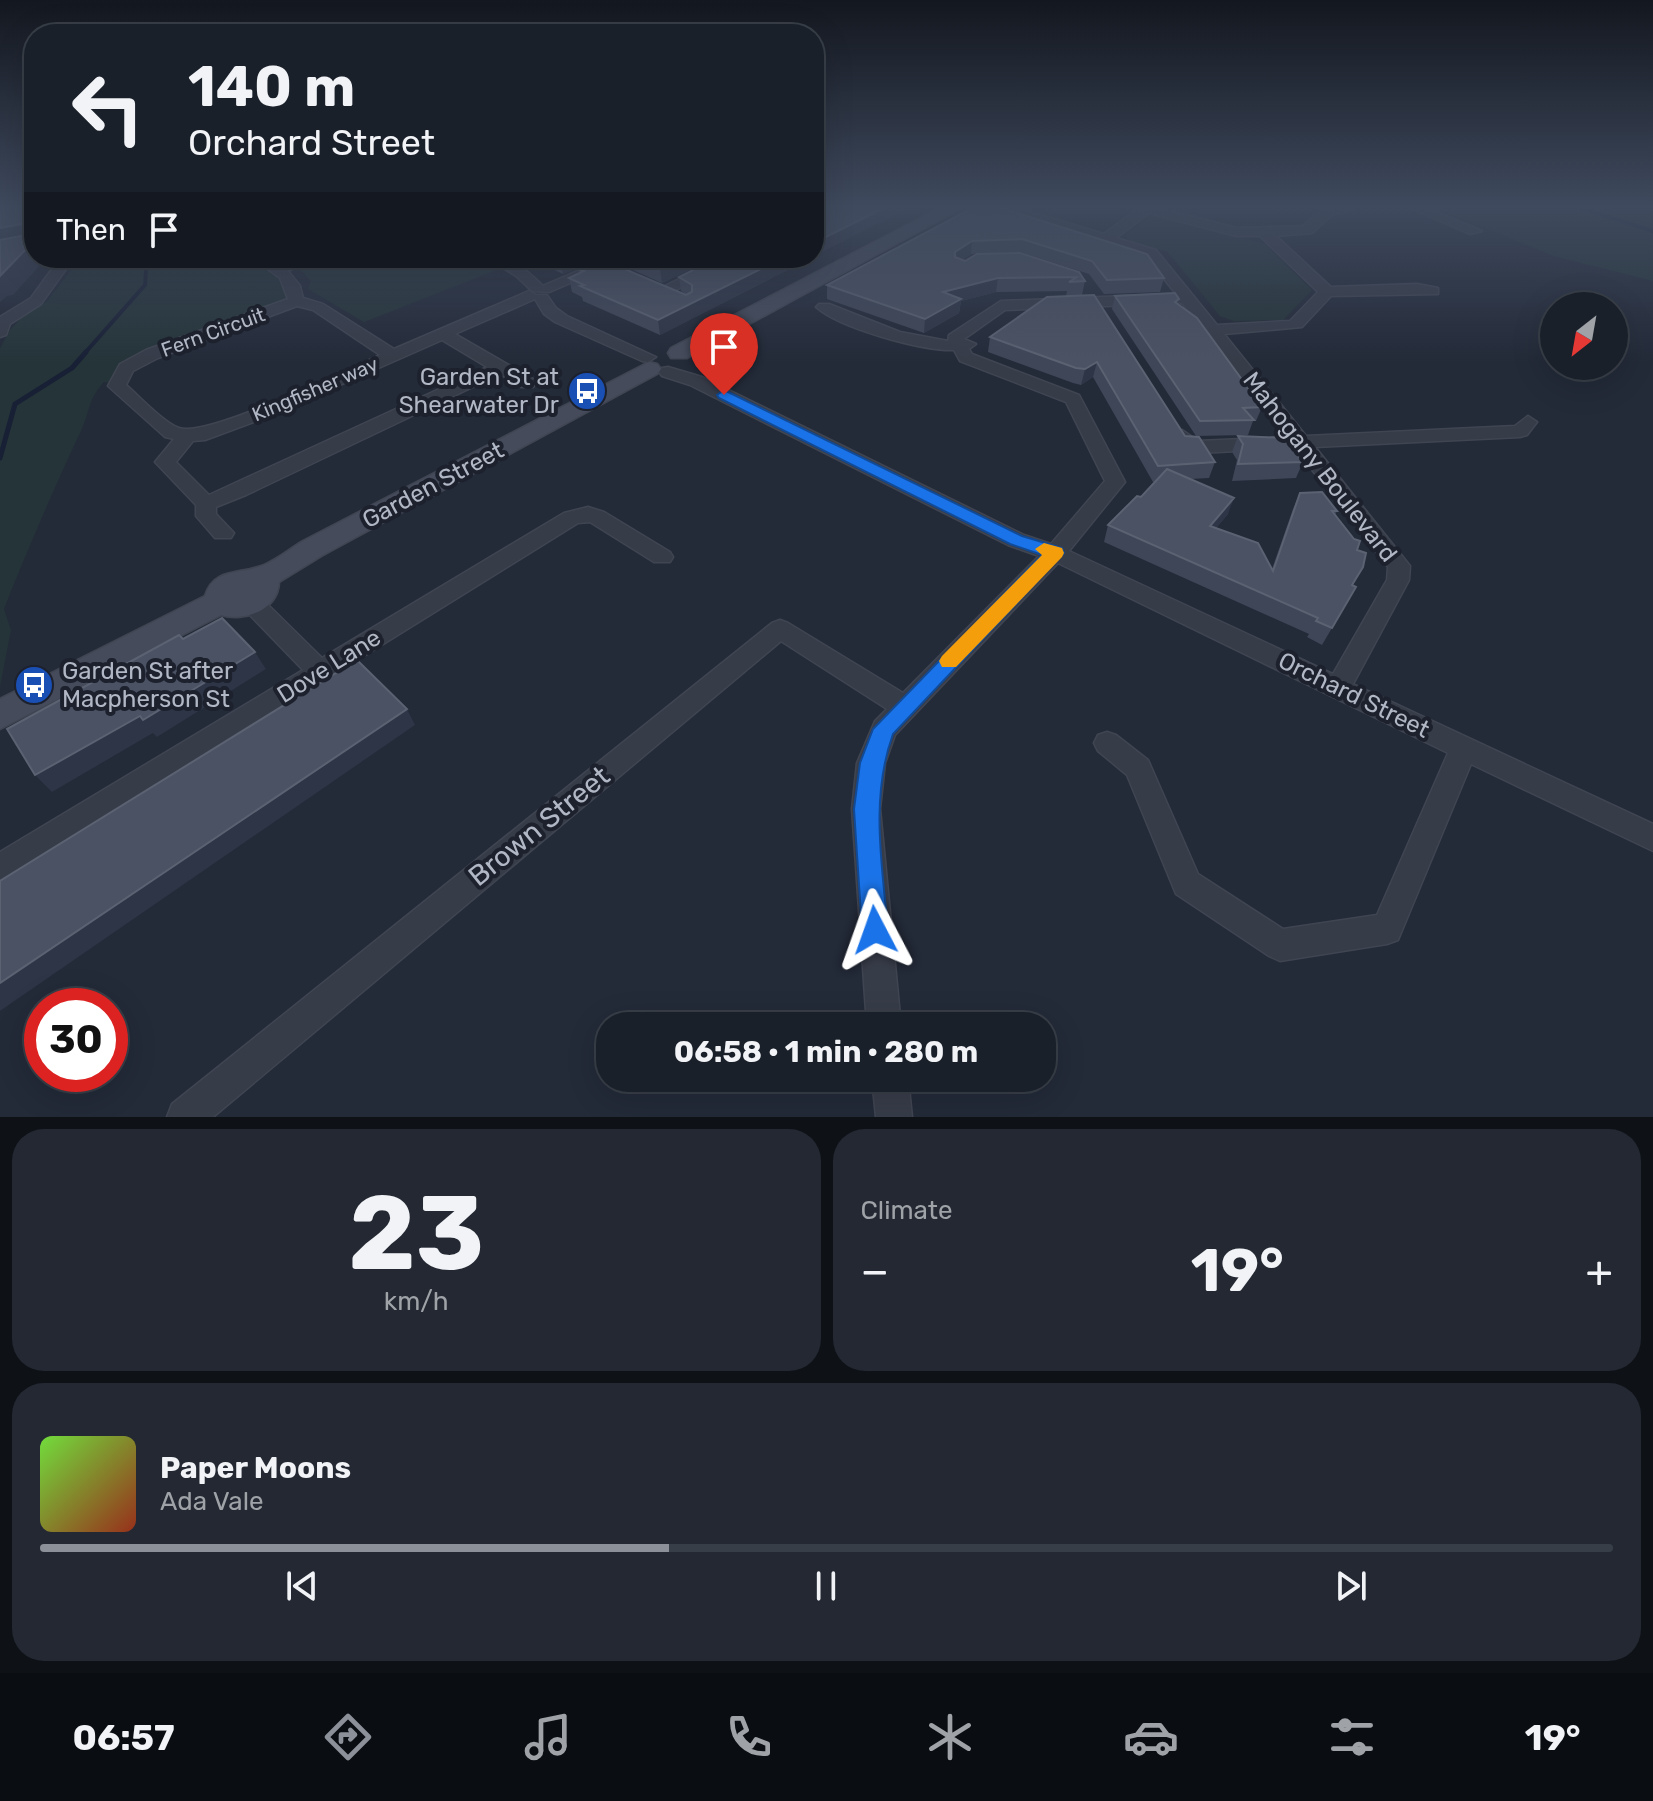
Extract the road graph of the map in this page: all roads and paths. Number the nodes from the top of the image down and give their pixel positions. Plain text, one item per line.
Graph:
1 (860, 258) edge
2 (1153, 258) edge
3 (1291, 258) edge
4 (60, 268) edge
5 (515, 268) edge
6 (596, 268) edge
7 (610, 268) edge
8 (708, 268) edge
9 (279, 269) edge
10 (627, 276) edge
11 (1433, 291) dead end
12 (539, 292) junction
13 (1327, 292) junction
14 (1188, 298) junction
15 (296, 301) junction
16 (686, 302) edge
17 (824, 307) dead end
18 (1214, 330) junction
19 (0, 332) edge
20 (443, 334) junction
21 (958, 346) junction
22 (393, 356) junction
23 (666, 362) junction
24 (499, 368) junction
25 (527, 383) dead end
26 (1170, 417) edge
27 (1528, 422) dead end
28 (186, 437) junction
29 (1301, 441) junction
30 (206, 503) junction
31 (223, 533) dead end
32 (1055, 553) junction
33 (662, 557) dead end
34 (244, 594) junction
35 (320, 672) junction
36 (1338, 688) junction
37 (904, 707) junction
38 (0, 715) edge
39 (1107, 743) dead end
40 (1464, 748) junction
41 (1653, 838) edge
42 (0, 868) edge
43 (883, 1012) edge
44 (891, 1092) edge
45 (185, 1117) edge
46 (894, 1117) edge

1 - 23 street, Garden Street
2 - 14 street, Mahogany Boulevard
3 - 13 street
4 - 19 street
5 - 12 street, Orchard Street
6 - 12 street, Kingfisher way
7 - 10 street
8 - 16 street
9 - 15 street
11 - 13 street
12 - 20 street, Kingfisher way
12 - 23 street, Orchard Street
13 - 18 street
14 - 18 street, Mahogany Boulevard
14 - 21 street
15 - 22 street, Fern Circuit
15 - 28 street, Fern Circuit
17 - 21 street
18 - 29 street, Mahogany Boulevard
20 - 22 street, Kingfisher way
20 - 24 street
21 - 32 street
22 - 28 street, Kingfisher way
23 - 32 street, Orchard Street
23 - 34 street, Garden Street
24 - 25 street
24 - 30 street
26 - 29 street
27 - 29 street
28 - 30 street
29 - 36 street, Mahogany Boulevard
30 - 31 street
32 - 36 street, Orchard Street
32 - 37 street
33 - 35 street, Dove Lane
34 - 35 street
34 - 38 street, Garden Street
35 - 42 street, Dove Lane
36 - 40 street, Orchard Street
37 - 43 street
37 - 45 street, Brown Street
39 - 40 street
40 - 41 street, Orchard Street
44 - 46 street

